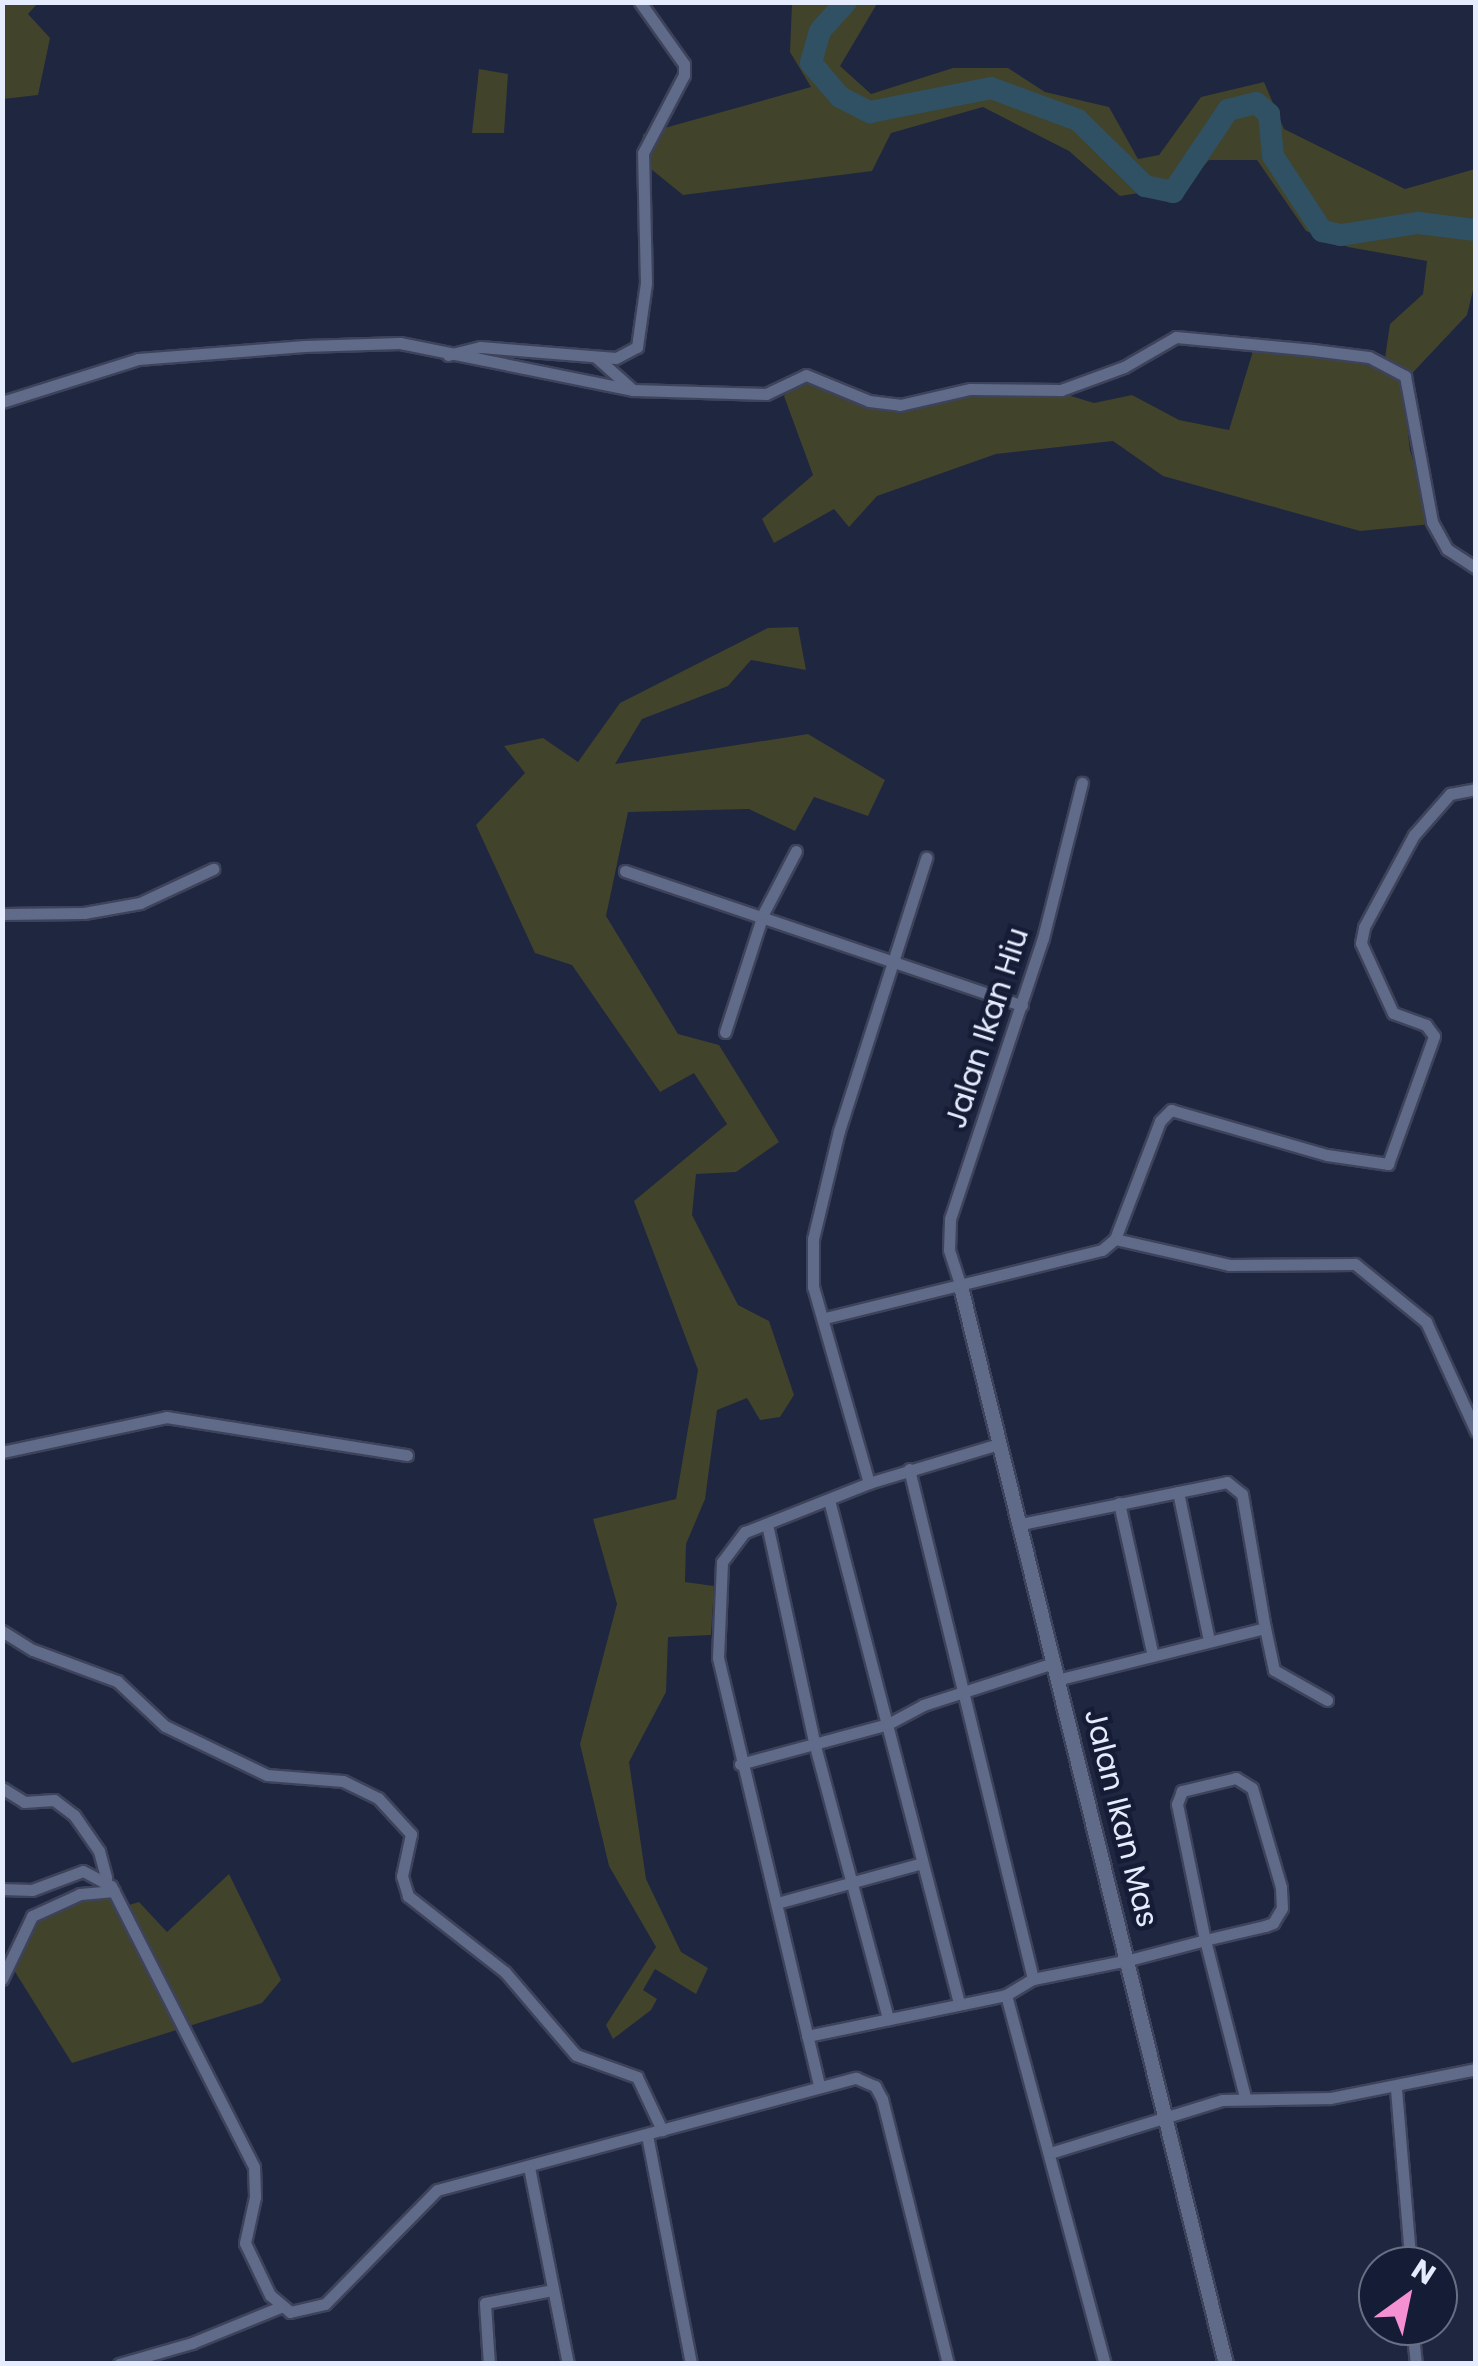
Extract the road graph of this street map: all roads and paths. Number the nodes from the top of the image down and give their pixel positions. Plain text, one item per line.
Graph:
1 (640, 2) edge
2 (448, 355) junction
3 (597, 358) junction
4 (633, 390) junction
5 (2, 402) edge
6 (1476, 568) edge
7 (1082, 783) dead end
8 (1476, 789) edge
9 (796, 851) dead end
10 (926, 858) dead end
11 (213, 869) dead end
12 (625, 871) dead end
13 (2, 914) edge
14 (762, 914) junction
15 (894, 958) junction
16 (1022, 1005) junction
17 (725, 1032) dead end
18 (1116, 1238) junction
19 (960, 1287) junction
20 (824, 1318) junction
21 (1476, 1432) edge
22 (999, 1444) junction
23 (2, 1452) edge
24 (407, 1456) dead end
25 (910, 1470) junction
26 (869, 1483) junction
27 (1178, 1492) junction
28 (829, 1500) junction
29 (1118, 1504) junction
30 (767, 1524) junction
31 (1020, 1524) junction
32 (1265, 1628) junction
33 (2, 1631) edge
34 (1209, 1640) junction
35 (1152, 1652) junction
36 (1052, 1664) junction
37 (1057, 1680) junction
38 (963, 1693) junction
39 (1327, 1700) dead end
40 (888, 1724) junction
41 (815, 1746) junction
42 (740, 1764) junction
43 (2, 1788) edge
44 (922, 1863) junction
45 (106, 1878) junction
46 (851, 1881) junction
47 (2, 1889) edge
48 (114, 1891) junction
49 (777, 1904) junction
50 (1205, 1940) junction
51 (1129, 1960) junction
52 (2, 1979) edge
53 (1032, 1979) junction
54 (1006, 1996) junction
55 (959, 2003) junction
56 (888, 2018) junction
57 (807, 2036) junction
58 (1476, 2069) edge
59 (819, 2085) junction
60 (1396, 2089) junction
61 (1246, 2098) junction
62 (1167, 2112) junction
63 (662, 2130) junction
64 (648, 2135) junction
65 (1050, 2154) junction
66 (529, 2168) junction
67 (1409, 2246) edge
68 (552, 2290) junction
69 (280, 2307) junction
70 (119, 2364) edge
71 (489, 2364) edge
72 (568, 2364) edge
73 (691, 2364) edge
74 (948, 2364) edge
75 (1105, 2364) edge
76 (1226, 2364) edge

1 - 3 street
2 - 3 street
2 - 4 street
2 - 5 street
3 - 4 street
4 - 6 street
7 - 16 street, Jalan Ikan Hiu
8 - 18 street
9 - 14 street
10 - 15 street
11 - 13 street
12 - 14 street
14 - 15 street
14 - 17 street
15 - 16 street
15 - 20 street
16 - 19 street, Jalan Ikan Hiu
18 - 19 street
18 - 21 street
19 - 20 street
19 - 22 street, Jalan Ikan Mas
20 - 26 street
22 - 25 street
22 - 31 street, Jalan Ikan Mas
23 - 24 street
25 - 26 street
25 - 38 street
26 - 28 street
27 - 29 street
27 - 32 street
27 - 34 street
28 - 30 street
28 - 40 street
29 - 31 street
29 - 35 street
30 - 41 street
30 - 42 street
31 - 36 street, Jalan Ikan Mas
32 - 34 street
32 - 39 street
33 - 63 street
34 - 35 street
35 - 37 street
36 - 37 street, Jalan Ikan Mas
36 - 38 street
37 - 51 street, Jalan Ikan Mas
38 - 40 street
38 - 53 street
40 - 41 street
40 - 44 street
41 - 42 street
41 - 46 street
42 - 49 street
43 - 45 street
44 - 46 street
44 - 55 street
45 - 47 street
45 - 48 street
46 - 49 street
46 - 56 street
48 - 52 street
48 - 69 street
49 - 57 street
50 - 50 street
50 - 51 street
50 - 61 street
51 - 53 street
51 - 62 street, Jalan Ikan Mas
53 - 54 street
54 - 55 street
54 - 65 street
55 - 56 street
56 - 57 street
57 - 59 street
58 - 60 street
59 - 63 street
59 - 74 street
60 - 61 street
60 - 67 street
61 - 62 street
62 - 65 street
62 - 76 street, Jalan Ikan Mas
63 - 64 street
64 - 66 street
64 - 73 street
65 - 75 street
66 - 68 street
66 - 69 street
68 - 71 street
68 - 72 street
69 - 70 street

